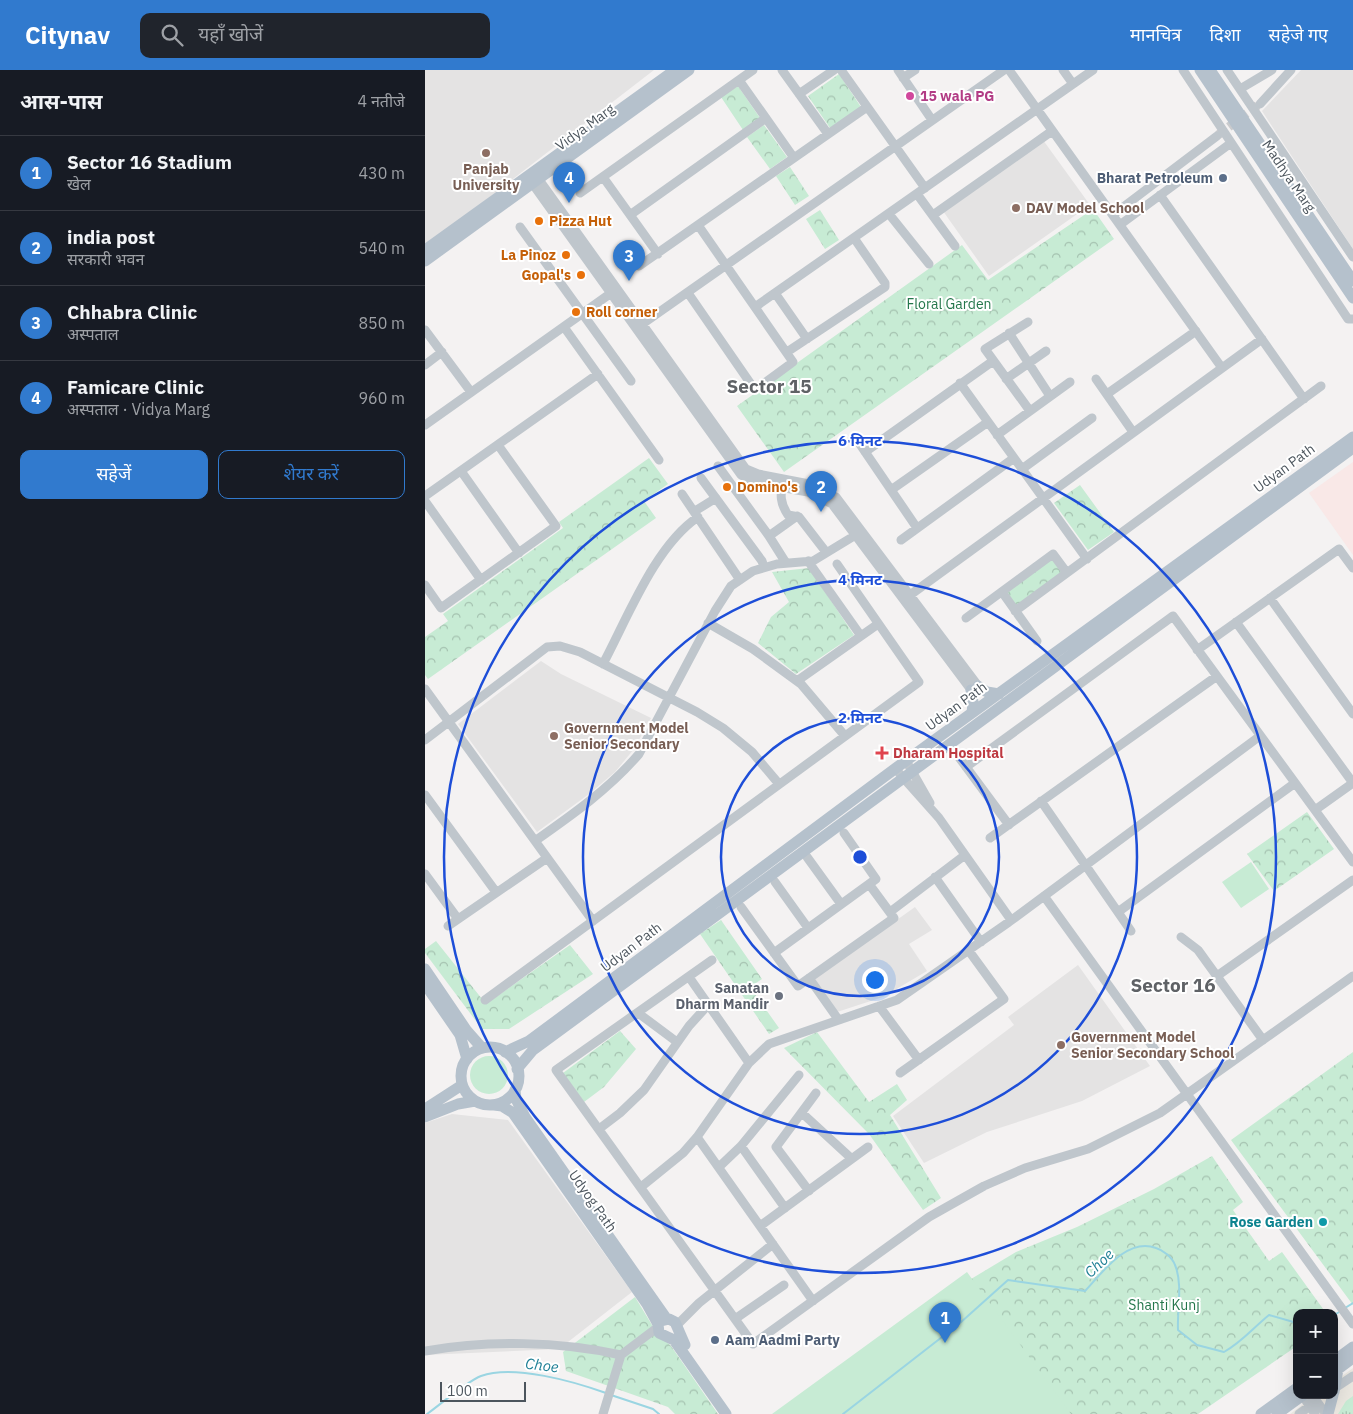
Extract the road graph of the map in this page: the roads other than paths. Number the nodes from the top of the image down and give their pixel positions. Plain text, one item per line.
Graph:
1 (675, 70) edge
2 (689, 70) edge
3 (753, 70) edge
4 (782, 70) edge
5 (833, 70) edge
6 (841, 70) edge
7 (898, 70) edge
8 (915, 70) edge
9 (1004, 70) edge
10 (1009, 70) edge
11 (1063, 70) edge
12 (1093, 70) edge
13 (1183, 70) edge
14 (1200, 70) edge
15 (1210, 70) edge
16 (1227, 70) edge
17 (1271, 70) edge
18 (1291, 70) edge
19 (903, 78) junction
20 (739, 80) junction
21 (1073, 84) junction
22 (1240, 89) junction
23 (799, 94) junction
24 (1260, 104) tunnel mouth
25 (867, 107) junction
26 (1036, 110) junction
27 (766, 118) junction
28 (932, 120) junction
29 (1052, 131) junction
30 (828, 134) junction
31 (1217, 136) tunnel mouth
32 (1231, 143) junction
33 (895, 146) junction
34 (794, 158) junction
35 (603, 177) junction
36 (533, 178) junction
37 (921, 191) junction
38 (580, 193) dead end
39 (1160, 195) junction
40 (889, 214) junction
41 (1114, 214) junction
42 (630, 215) junction
43 (933, 215) junction
44 (1121, 224) junction
45 (698, 225) junction
46 (520, 227) dead end
47 (854, 238) junction
48 (955, 246) dead end
49 (425, 250) edge
50 (658, 254) junction
51 (1353, 257) edge
52 (425, 261) edge
53 (929, 264) dead end
54 (639, 266) dead end
55 (726, 266) junction
56 (1353, 281) edge
57 (614, 291) junction
58 (688, 293) junction
59 (775, 293) junction
60 (1353, 298) edge
61 (755, 307) junction
62 (583, 313) junction
63 (1353, 319) edge
64 (1028, 322) dead end
65 (564, 326) junction
66 (639, 327) junction
67 (425, 330) edge
68 (1196, 331) junction
69 (1009, 333) junction
70 (807, 339) junction
71 (1262, 339) junction
72 (1046, 351) dead end
73 (442, 352) junction
74 (787, 352) junction
75 (993, 361) junction
76 (1028, 363) junction
77 (425, 365) edge
78 (1223, 368) junction
79 (598, 374) junction
80 (1006, 379) junction
81 (1096, 379) dead end
82 (631, 381) dead end
83 (1070, 382) dead end
84 (960, 383) junction
85 (1321, 386) dead end
86 (471, 392) junction
87 (1107, 394) junction
88 (1050, 396) junction
89 (1304, 399) junction
90 (1030, 411) junction
91 (1092, 418) dead end
92 (988, 422) junction
93 (425, 425) edge
94 (1133, 432) junction
95 (997, 435) junction
96 (855, 437) dead end
97 (1353, 437) edge
98 (498, 444) junction
99 (1353, 448) edge
100 (865, 452) junction
101 (1014, 458) junction
102 (659, 460) dead end
103 (718, 466) dead end
104 (461, 470) junction
105 (1022, 470) junction
106 (701, 478) dead end
107 (783, 483) junction
108 (891, 490) junction
109 (683, 494) dead end
110 (425, 496) edge
111 (716, 498) junction
112 (1043, 498) junction
113 (425, 501) edge
114 (696, 514) junction
115 (797, 516) junction
116 (917, 528) junction
117 (858, 533) junction
118 (769, 536) junction
119 (901, 540) dead end
120 (826, 552) junction
121 (519, 553) junction
122 (1087, 558) junction
123 (809, 561) junction
124 (786, 563) junction
125 (837, 564) dead end
126 (764, 568) junction
127 (1353, 568) edge
128 (1067, 573) junction
129 (481, 580) junction
130 (740, 580) junction
131 (425, 585) edge
132 (1001, 592) junction
133 (906, 597) junction
134 (1270, 598) junction
135 (1015, 611) junction
136 (966, 618) dead end
137 (1236, 622) junction
138 (708, 623) junction
139 (878, 624) junction
140 (861, 636) junction
141 (1037, 641) dead end
142 (1197, 650) junction
143 (603, 664) junction
144 (1217, 676) junction
145 (797, 681) junction
146 (425, 688) edge
147 (975, 688) junction
148 (669, 698) junction
149 (991, 705) junction
150 (972, 713) junction
151 (1353, 714) edge
152 (450, 723) junction
153 (845, 736) junction
154 (1261, 736) junction
155 (425, 740) edge
156 (958, 756) dead end
157 (909, 765) junction
158 (966, 768) junction
159 (899, 772) junction
160 (1295, 783) junction
161 (1353, 783) edge
162 (779, 784) junction
163 (425, 795) edge
164 (1041, 801) junction
165 (1315, 810) junction
166 (939, 818) junction
167 (1009, 824) junction
168 (844, 833) dead end
169 (991, 838) dead end
170 (535, 841) junction
171 (965, 855) junction
172 (807, 857) dead end
173 (547, 858) junction
174 (1353, 862) edge
175 (1085, 866) junction
176 (425, 874) edge
177 (935, 878) junction
178 (1353, 880) edge
179 (775, 882) dead end
180 (869, 884) junction
181 (497, 892) junction
182 (1044, 896) junction
183 (841, 904) junction
184 (741, 907) dead end
185 (890, 912) junction
186 (1118, 912) junction
187 (457, 919) junction
188 (1011, 920) junction
189 (593, 921) junction
190 (448, 926) dead end
191 (808, 928) junction
192 (1131, 931) dead end
193 (1181, 937) dead end
194 (981, 942) junction
195 (969, 951) junction
196 (773, 952) junction
197 (712, 960) dead end
198 (425, 969) edge
199 (1217, 976) junction
200 (1353, 976) edge
201 (689, 977) junction
202 (809, 978) junction
203 (425, 984) edge
204 (485, 1000) dead end
205 (709, 1005) junction
206 (879, 1006) junction
207 (637, 1013) junction
208 (838, 1019) junction
209 (1263, 1040) junction
210 (677, 1042) junction
211 (482, 1048) junction
212 (505, 1052) junction
213 (467, 1059) junction
214 (919, 1060) junction
215 (749, 1063) junction
216 (517, 1069) junction
217 (900, 1073) dead end
218 (799, 1075) dead end
219 (462, 1085) junction
220 (515, 1090) junction
221 (816, 1093) dead end
222 (1187, 1094) junction
223 (475, 1101) junction
224 (495, 1105) junction
225 (425, 1109) edge
226 (802, 1113) junction
227 (425, 1118) edge
228 (599, 1129) junction
229 (697, 1137) junction
230 (741, 1146) junction
231 (868, 1147) dead end
232 (852, 1159) junction
233 (719, 1167) junction
234 (641, 1187) junction
235 (809, 1191) junction
236 (785, 1208) junction
237 (761, 1226) junction
238 (773, 1244) junction
239 (784, 1285) dead end
240 (715, 1291) junction
241 (813, 1301) junction
242 (735, 1319) junction
243 (1350, 1320) edge
244 (667, 1327) junction
245 (1353, 1347) edge
246 (425, 1351) edge
247 (624, 1353) junction
248 (1353, 1358) edge
249 (1338, 1365) edge
250 (1338, 1366) edge
251 (1353, 1376) edge
252 (1338, 1389) edge
253 (1293, 1391) edge
254 (1297, 1399) edge
255 (1305, 1399) edge
256 (1315, 1399) edge
257 (1332, 1399) edge
258 (1313, 1410) edge
259 (603, 1414) edge
260 (726, 1414) edge
261 (734, 1414) edge
262 (1261, 1414) edge
263 (1277, 1414) edge
264 (1299, 1414) edge
265 (1327, 1414) edge

1 - 36 main road, Vidya Marg
2 - 36 main road, Vidya Marg
3 - 20 street
4 - 23 street
5 - 23 street
6 - 25 street
7 - 19 street
8 - 19 street
9 - 28 street
10 - 26 street
11 - 21 street
12 - 21 street
13 - 32 street
14 - 60 main road, Madhya Marg
15 - 56 main road, Madhya Marg
16 - 22 street
17 - 22 street
18 - 24 street
19 - 28 street
20 - 27 street
20 - 35 street
21 - 26 street
22 - 51 street
23 - 30 street
25 - 30 street
25 - 33 street
26 - 29 street
26 - 37 street
27 - 34 street
27 - 42 street
28 - 33 street
29 - 41 street
29 - 43 street
30 - 34 street
31 - 41 street
32 - 39 street
32 - 63 street
33 - 37 street
33 - 55 street
34 - 45 street
35 - 38 street
35 - 42 street
36 - 49 main road, Vidya Marg
36 - 52 main road, Vidya Marg
36 - 57 street
37 - 40 street
37 - 43 street
39 - 44 street
39 - 71 street
40 - 47 street
40 - 53 street
41 - 44 street
42 - 50 street
43 - 48 street
44 - 68 street
45 - 50 street
45 - 55 street
46 - 62 street
47 - 59 street
47 - 70 street
50 - 54 street
55 - 58 street
55 - 61 street
57 - 62 street
57 - 66 street
58 - 66 street
58 - 74 street
59 - 61 street
59 - 70 street
61 - 74 street
62 - 65 street
62 - 82 street
64 - 69 street
65 - 79 street
65 - 86 street
66 - 107 street
67 - 73 street
68 - 78 street
68 - 87 street
69 - 75 street
69 - 76 street
70 - 74 street
71 - 78 street
71 - 89 street
72 - 76 street
73 - 77 street
73 - 86 street
75 - 80 street
75 - 84 street
76 - 80 street
76 - 88 street
78 - 94 street
79 - 98 street
79 - 102 street
80 - 90 street
81 - 87 street
83 - 88 street
84 - 92 street
84 - 100 street
85 - 89 street
86 - 93 street
87 - 94 street
88 - 90 street
89 - 122 street
90 - 95 street
91 - 105 street
92 - 95 street
92 - 108 street
94 - 112 street
95 - 101 street
96 - 100 street
97 - 149 main road, Udyan Path
98 - 104 street
98 - 121 street
99 - 149 main road, Udyan Path
100 - 108 street
101 - 105 street
101 - 116 street
103 - 118 street
104 - 110 street
104 - 121 street
105 - 112 street
106 - 111 street
107 - 115 street
107 - 117 street
108 - 116 street
109 - 114 street
111 - 114 street
111 - 126 street
112 - 122 street
112 - 133 street
113 - 129 street
114 - 130 street
114 - 143 street
115 - 118 street
115 - 120 street
116 - 119 street
117 - 120 street
117 - 133 street
118 - 124 street
120 - 123 street
121 - 129 street
122 - 128 street
123 - 124 street
123 - 140 street
124 - 126 street
125 - 139 street
126 - 130 street
127 - 134 street
128 - 132 street
128 - 135 street
129 - 131 street
130 - 138 street
132 - 135 street
132 - 136 street
133 - 147 street
134 - 137 street
134 - 151 street
135 - 141 street
137 - 142 street
137 - 161 street
138 - 145 street
138 - 148 street
139 - 140 street
139 - 153 street
140 - 145 street
142 - 144 street
142 - 158 street
143 - 148 street
143 - 152 street
144 - 154 street
144 - 164 street
145 - 153 street
146 - 152 street
147 - 149 street
147 - 149 main road
147 - 150 main road
148 - 162 street
148 - 170 street
149 - 150 main road, Udyan Path
149 - 157 main road, Udyan Path
150 - 157 main road, Udyan Path
152 - 155 street
152 - 170 street
153 - 162 street
154 - 160 street
154 - 175 street
156 - 158 street
157 - 159 main road, Udyan Path
157 - 166 street
158 - 167 street
159 - 166 street
159 - 212 main road, Udyan Path
159 - 216 main road, Udyan Path
160 - 165 street
160 - 186 street
161 - 165 street
162 - 189 street
163 - 181 street
164 - 167 street
164 - 175 street
165 - 174 street
166 - 171 street
167 - 169 street
168 - 180 street
170 - 173 street
171 - 177 street
171 - 188 street
172 - 183 street
173 - 181 street
173 - 189 street
175 - 182 street
175 - 186 street
176 - 187 street
177 - 185 street
177 - 194 street
178 - 199 street
179 - 191 street
180 - 183 street
180 - 185 street
181 - 187 street
182 - 188 street
182 - 222 street
183 - 191 street
184 - 196 street
185 - 202 street
186 - 192 street
187 - 190 street
188 - 194 street
189 - 204 street
191 - 196 street
193 - 199 street
194 - 195 street
195 - 206 street
195 - 214 street
196 - 202 street
197 - 201 street
198 - 211 main road
199 - 209 street
200 - 209 street
201 - 205 street
201 - 207 street
202 - 208 street
203 - 213 main road
205 - 210 street
205 - 215 street
206 - 208 street
206 - 214 street
207 - 210 street
207 - 228 street
208 - 215 street
209 - 222 street
210 - 228 street
211 - 212 main road
211 - 213 main road
212 - 216 main road
213 - 219 main road
214 - 217 street
215 - 229 street
216 - 220 main road
218 - 230 street
219 - 223 main road
219 - 225 main road
220 - 224 main road
220 - 244 main road, Udyog Path
221 - 226 street
222 - 241 street
222 - 243 street
223 - 224 main road
223 - 227 main road
224 - 244 main road, Udyog Path
226 - 232 street
226 - 235 street
228 - 234 street
229 - 233 street
229 - 234 street
230 - 233 street
230 - 236 street
231 - 232 street
232 - 235 street
233 - 237 street
234 - 240 street
235 - 236 street
236 - 237 street
237 - 238 street
238 - 240 street
238 - 241 street
239 - 242 street
240 - 242 street
240 - 244 street
241 - 242 street
244 - 247 street
244 - 260 main road, Udyog Path
244 - 261 main road, Udyog Path
245 - 249 main road
246 - 247 street
247 - 259 street
248 - 250 main road
251 - 252 street
253 - 262 main road
254 - 263 main road
255 - 258 street
256 - 265 street
257 - 265 main road
258 - 264 street

